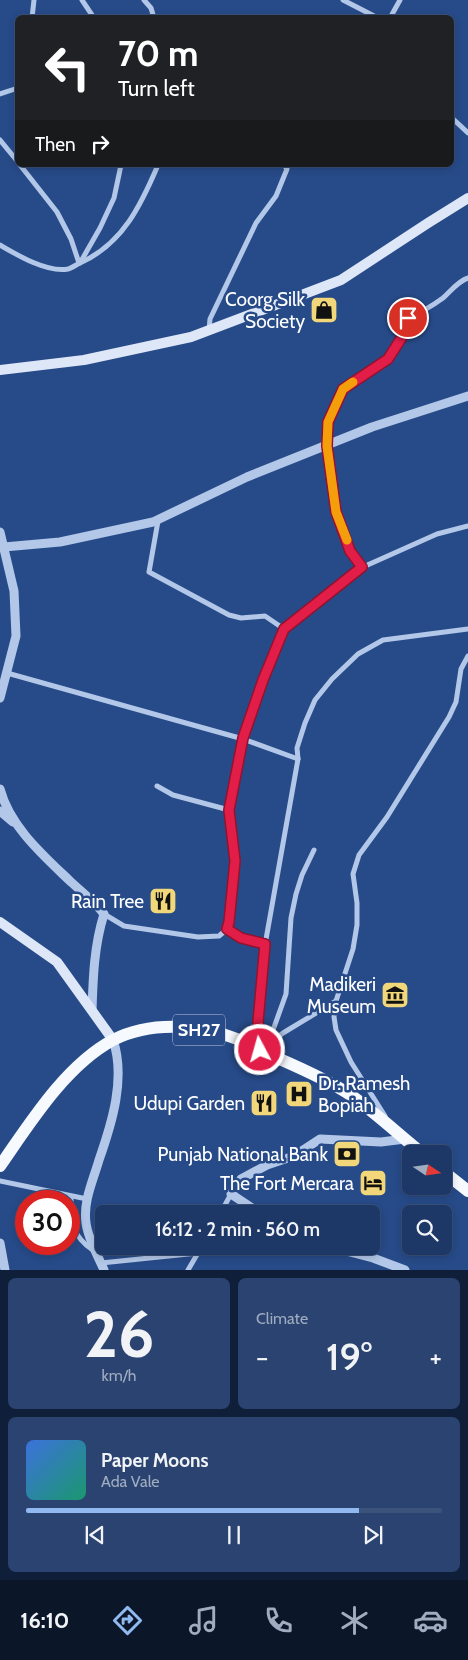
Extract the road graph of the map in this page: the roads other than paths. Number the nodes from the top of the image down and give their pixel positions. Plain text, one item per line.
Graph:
1 (34, 0) edge
2 (82, 0) edge
3 (144, 0) edge
4 (343, 0) edge
5 (400, 0) edge
6 (32, 15) edge
7 (92, 15) edge
8 (153, 15) edge
9 (372, 15) edge
10 (392, 15) edge
11 (15, 89) edge
12 (0, 94) edge
13 (454, 120) edge
14 (468, 133) edge
15 (0, 140) edge
16 (15, 158) edge
17 (22, 167) edge
18 (121, 167) edge
19 (157, 167) edge
20 (286, 167) edge
21 (468, 198) edge
22 (0, 245) edge
23 (79, 264) junction
24 (468, 278) edge
25 (459, 283) junction
26 (468, 284) edge
27 (209, 330) junction
28 (0, 370) edge
29 (468, 396) edge
30 (327, 446) junction
31 (158, 520) junction
32 (468, 526) edge
33 (0, 532) edge
34 (4, 547) junction
35 (362, 567) junction
36 (284, 629) junction
37 (468, 629) edge
38 (468, 656) edge
39 (8, 673) junction
40 (0, 698) edge
41 (243, 738) junction
42 (298, 759) junction
43 (157, 786) dead end
44 (0, 789) edge
45 (229, 810) junction
46 (0, 811) edge
47 (19, 828) junction
48 (314, 850) dead end
49 (104, 914) junction
50 (0, 922) edge
51 (227, 929) junction
52 (265, 944) junction
53 (336, 1001) junction
54 (92, 1011) junction
55 (113, 1040) junction
56 (264, 1047) junction
57 (394, 1129) junction
58 (405, 1139) junction
59 (412, 1145) edge
60 (0, 1166) edge
61 (452, 1178) edge
62 (0, 1181) edge
63 (43, 1190) edge
64 (468, 1191) edge
65 (231, 1194) junction
66 (80, 1198) edge
67 (87, 1199) junction
68 (225, 1205) edge
69 (248, 1205) edge
70 (80, 1241) edge
71 (0, 1243) edge
72 (95, 1249) edge
73 (95, 1253) edge
74 (183, 1255) edge
75 (197, 1255) edge
76 (362, 1255) edge
77 (102, 1266) edge
78 (4, 1270) edge
79 (188, 1270) edge
80 (405, 1270) edge

1 - 6 street
2 - 7 street
3 - 8 street
4 - 9 street
5 - 10 street
11 - 12 street
13 - 14 street
15 - 16 street
17 - 23 street
18 - 23 street
19 - 23 street
20 - 27 street
21 - 27 main road
22 - 23 street
24 - 25 street
25 - 26 street
25 - 30 street
27 - 28 main road
29 - 30 street
30 - 31 street
30 - 35 street
31 - 34 street
31 - 36 street
32 - 35 street
33 - 34 street
34 - 39 street
35 - 36 street
36 - 41 street
37 - 42 street
38 - 53 street
39 - 40 street
39 - 41 street
41 - 42 street
41 - 45 street
42 - 52 street
43 - 45 street
44 - 47 street
45 - 51 street
46 - 47 street
47 - 49 street
48 - 56 street
49 - 51 street
49 - 54 street
50 - 54 main road
51 - 52 street
52 - 56 street
53 - 56 street
53 - 57 street
54 - 55 main road
55 - 56 main road, SH27
55 - 60 main road, SH27
55 - 67 street
56 - 57 main road, SH27
57 - 58 main road, SH27
58 - 59 main road, SH27
58 - 65 street
61 - 64 main road
62 - 63 street
65 - 68 street
65 - 69 street
66 - 67 street
67 - 72 street
70 - 73 street
71 - 78 street
74 - 77 street
75 - 79 street
76 - 80 street

